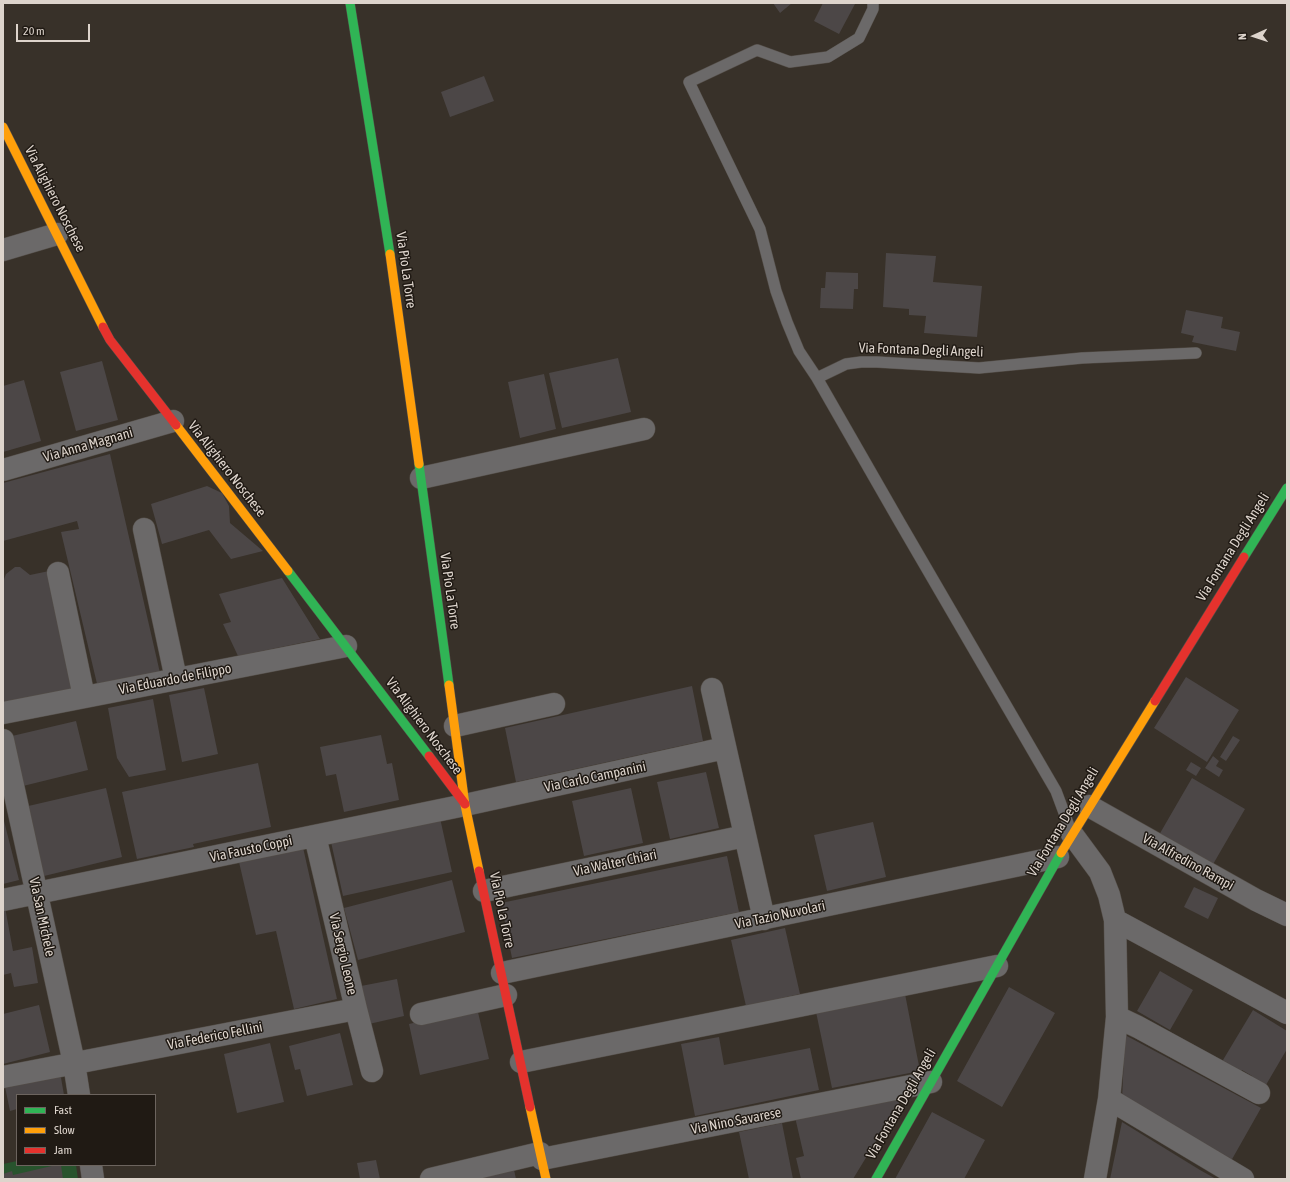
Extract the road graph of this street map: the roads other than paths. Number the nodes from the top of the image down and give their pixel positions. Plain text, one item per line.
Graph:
1 (350, 3) edge
2 (873, 3) edge
3 (3, 127) edge
4 (57, 234) junction
5 (3, 250) edge
6 (1196, 352) dead end
7 (817, 378) junction
8 (173, 421) junction
9 (644, 429) dead end
10 (3, 470) edge
11 (421, 478) junction
12 (1287, 488) edge
13 (144, 529) dead end
14 (58, 573) dead end
15 (346, 646) junction
16 (176, 679) junction
17 (712, 690) dead end
18 (84, 697) junction
19 (554, 704) dead end
20 (3, 713) edge
21 (455, 726) junction
22 (3, 740) edge
23 (726, 748) junction
24 (465, 805) junction
25 (1090, 806) junction
26 (1072, 834) junction
27 (315, 836) junction
28 (745, 836) junction
29 (1058, 857) junction
30 (484, 891) junction
31 (37, 894) junction
32 (3, 900) edge
33 (1287, 915) edge
34 (764, 918) junction
35 (1115, 920) junction
36 (997, 966) junction
37 (502, 973) junction
38 (506, 995) junction
39 (356, 1009) junction
40 (1287, 1013) edge
41 (421, 1014) dead end
42 (1116, 1017) junction
43 (521, 1062) junction
44 (74, 1063) junction
45 (372, 1071) dead end
46 (3, 1077) edge
47 (931, 1082) junction
48 (1259, 1093) dead end
49 (79, 1094) edge
50 (1108, 1099) junction
51 (543, 1164) edge
52 (91, 1166) edge
53 (94, 1179) edge
54 (431, 1179) edge
55 (876, 1179) edge
56 (1095, 1179) edge
57 (1242, 1179) edge

1 - 11 street, Via Pio La Torre
2 - 7 lane
3 - 4 street, Via Alighiero Noschese
4 - 5 street
4 - 8 street, Via Alighiero Noschese
6 - 7 lane, Via Fontana Degli Angeli
7 - 26 lane
8 - 10 street, Via Anna Magnani
8 - 15 street, Via Alighiero Noschese
9 - 11 street
11 - 21 street, Via Pio La Torre
12 - 25 street, Via Fontana Degli Angeli
13 - 16 street
14 - 18 street
15 - 16 street, Via Eduardo de Filippo
15 - 24 street, Via Alighiero Noschese
16 - 18 street, Via Eduardo de Filippo
17 - 23 street
18 - 20 street, Via Eduardo de Filippo
19 - 21 street
21 - 24 street, Via Pio La Torre
22 - 31 street, Via San Michele
23 - 24 street, Via Carlo Campanini
23 - 28 street
24 - 27 street, Via Fausto Coppi
24 - 30 street, Via Pio La Torre
25 - 26 street, Via Fontana Degli Angeli
25 - 33 street, Via Alfredino Rampi
26 - 29 street, Via Fontana Degli Angeli
26 - 35 street
27 - 31 street, Via Fausto Coppi
27 - 39 street, Via Sergio Leone
28 - 30 street, Via Walter Chiari
28 - 34 street
29 - 34 street, Via Tazio Nuvolari
29 - 36 street, Via Fontana Degli Angeli
30 - 37 street, Via Pio La Torre
31 - 32 street, Via Fausto Coppi
31 - 44 street, Via San Michele
34 - 37 street, Via Tazio Nuvolari
35 - 40 street
35 - 42 street
36 - 43 street
36 - 47 street, Via Fontana Degli Angeli
37 - 38 street, Via Pio La Torre
38 - 41 street
38 - 43 street, Via Pio La Torre
39 - 44 street, Via Federico Fellini
39 - 45 street, Via Sergio Leone
42 - 48 street
42 - 50 street
43 - 51 street, Via Pio La Torre
44 - 46 street, Via Federico Fellini
44 - 49 street, Via San Michele
47 - 51 street, Via Nino Savarese
47 - 55 street, Via Fontana Degli Angeli
50 - 56 street
50 - 57 street
51 - 54 street, Via Nino Savarese
52 - 53 street

